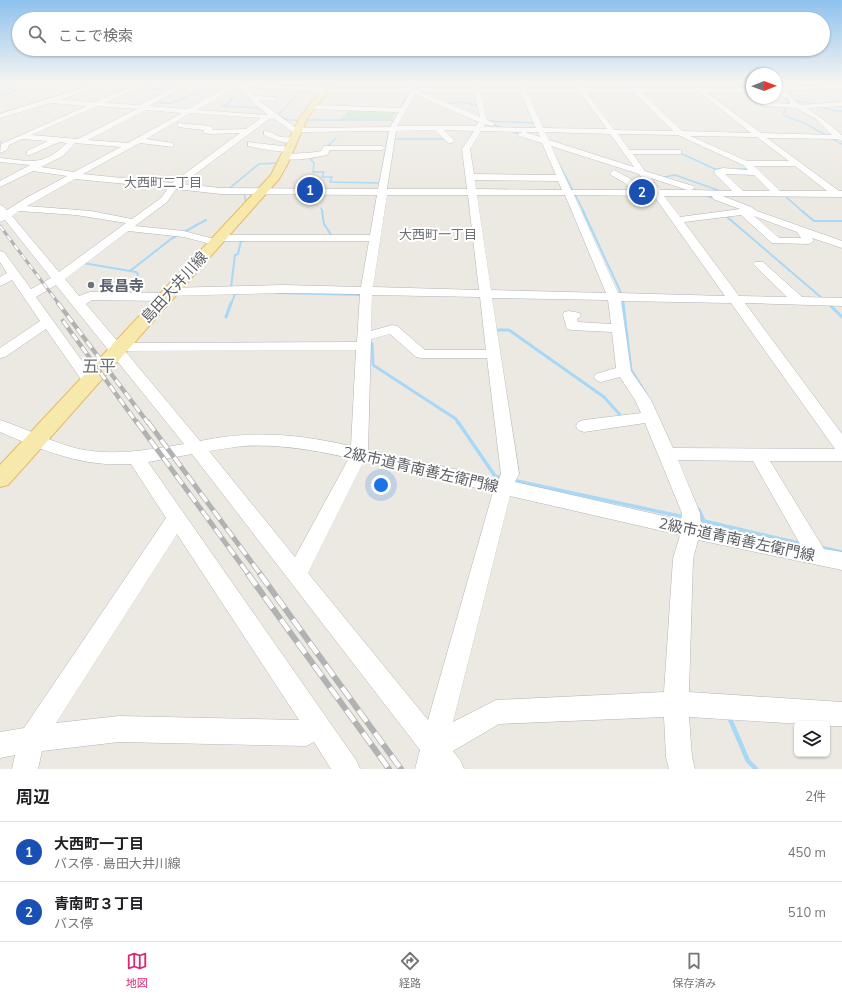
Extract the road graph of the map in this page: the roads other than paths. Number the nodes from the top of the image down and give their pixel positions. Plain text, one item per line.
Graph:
1 (62, 119) edge
2 (123, 119) edge
3 (174, 119) edge
4 (268, 119) edge
5 (272, 119) edge
6 (303, 119) edge
7 (396, 119) edge
8 (478, 119) edge
9 (535, 119) edge
10 (602, 119) edge
11 (669, 119) edge
12 (738, 119) edge
13 (819, 119) edge
14 (170, 121) junction
15 (483, 121) junction
16 (716, 126) dead end
17 (389, 128) junction
18 (437, 128) junction
19 (87, 129) dead end
20 (479, 129) junction
21 (508, 129) junction
22 (540, 130) junction
23 (101, 131) junction
24 (248, 131) junction
25 (612, 132) junction
26 (267, 133) dead end
27 (680, 133) junction
28 (733, 135) junction
29 (760, 135) junction
30 (20, 137) junction
31 (841, 138) edge
32 (57, 140) junction
33 (137, 140) junction
34 (78, 141) junction
35 (451, 141) dead end
36 (545, 142) junction
37 (251, 144) dead end
38 (292, 144) junction
39 (128, 145) junction
40 (170, 146) dead end
41 (382, 148) junction
42 (0, 151) edge
43 (678, 152) dead end
44 (622, 153) junction
45 (30, 154) dead end
46 (266, 154) dead end
47 (583, 154) junction
48 (0, 160) edge
49 (746, 164) junction
50 (797, 164) junction
51 (37, 166) junction
52 (614, 173) dead end
53 (756, 173) junction
54 (642, 174) junction
55 (74, 175) junction
56 (470, 177) junction
57 (561, 178) junction
58 (300, 182) dead end
59 (0, 184) edge
60 (174, 186) junction
61 (262, 191) junction
62 (293, 191) junction
63 (378, 192) junction
64 (472, 192) junction
65 (568, 192) junction
66 (638, 193) junction
67 (656, 193) junction
68 (705, 193) junction
69 (740, 193) junction
70 (778, 194) junction
71 (840, 195) edge
72 (18, 208) junction
73 (746, 212) junction
74 (2, 214) edge
75 (676, 220) junction
76 (130, 225) junction
77 (798, 229) junction
78 (375, 238) junction
79 (217, 240) junction
80 (842, 244) edge
81 (0, 254) edge
82 (759, 264) dead end
83 (14, 274) junction
84 (57, 279) junction
85 (0, 282) edge
86 (366, 291) junction
87 (487, 294) junction
88 (166, 295) junction
89 (29, 296) junction
90 (614, 297) junction
91 (734, 299) junction
92 (799, 301) junction
93 (837, 302) edge
94 (78, 304) junction
95 (842, 311) edge
96 (575, 316) dead end
97 (47, 322) junction
98 (618, 328) junction
99 (364, 341) junction
100 (119, 349) junction
101 (0, 354) edge
102 (494, 354) junction
103 (624, 371) junction
104 (601, 377) dead end
105 (90, 382) junction
106 (650, 417) junction
107 (0, 426) edge
108 (584, 426) dead end
109 (36, 441) junction
110 (842, 446) edge
111 (196, 447) junction
112 (668, 454) junction
113 (359, 455) junction
114 (758, 455) junction
115 (842, 455) edge
116 (136, 458) junction
117 (0, 479) edge
118 (503, 488) junction
119 (177, 517) junction
120 (691, 530) junction
121 (818, 556) junction
122 (842, 561) edge
123 (296, 573) junction
124 (676, 704) junction
125 (842, 714) edge
126 (318, 726) junction
127 (31, 739) junction
128 (0, 745) edge
129 (431, 758) edge
130 (25, 769) edge
131 (347, 769) edge
132 (451, 769) edge
133 (682, 769) edge

1 - 30 street
2 - 23 street
3 - 14 street
4 - 24 street
5 - 38 street
6 - 38 main road, 島田大井川線
7 - 17 street
8 - 15 street
9 - 22 street
10 - 25 street
11 - 27 street
12 - 29 street
13 - 31 street
14 - 24 street
14 - 33 street
15 - 20 street
15 - 21 street
16 - 28 street
17 - 18 street
17 - 38 street
17 - 41 street
17 - 63 street
18 - 20 street
18 - 35 street
19 - 23 street
20 - 21 street
20 - 56 street
21 - 22 street
21 - 36 street
22 - 25 street
22 - 36 street
23 - 34 street
24 - 60 street
25 - 27 street
25 - 44 street
26 - 38 street
27 - 28 street
27 - 49 street
28 - 29 street
29 - 31 street
29 - 50 street
30 - 32 street
30 - 42 street
32 - 34 street
32 - 45 street
33 - 39 street
33 - 40 street
34 - 39 street
34 - 51 street
36 - 47 street
36 - 57 street
37 - 38 street
38 - 41 street
38 - 46 street
38 - 61 main road, 島田大井川線
39 - 55 street
41 - 63 street
43 - 44 street
44 - 47 street
44 - 54 street
47 - 54 street
48 - 51 street
49 - 50 street
49 - 53 street
50 - 71 street
51 - 55 street
51 - 59 street
52 - 66 street
53 - 69 street
53 - 70 street
54 - 67 street
54 - 68 street
55 - 60 street
55 - 72 street
56 - 57 street
56 - 64 street
57 - 65 street
58 - 62 street
60 - 61 street
60 - 76 street
61 - 62 street
61 - 79 main road, 島田大井川線
62 - 63 street
63 - 64 street
63 - 78 street
64 - 65 street
64 - 87 street
65 - 66 street
65 - 90 street
66 - 67 street
67 - 68 street
67 - 75 street
68 - 69 street
68 - 73 street
69 - 70 street
70 - 71 street
72 - 74 street
72 - 76 street
73 - 75 street
73 - 77 street
73 - 77 street
74 - 84 street
75 - 91 street
76 - 79 street
76 - 84 street
77 - 80 street
78 - 79 street
78 - 86 street
79 - 88 main road, 島田大井川線
81 - 83 street
82 - 92 street
83 - 85 street
83 - 89 street
84 - 89 street
84 - 94 street
86 - 87 street
86 - 88 street
86 - 99 street
87 - 90 street
87 - 102 street
88 - 94 street
88 - 100 main road, 島田大井川線
89 - 97 street
90 - 91 street
90 - 98 street
91 - 92 street
91 - 110 street
92 - 93 street
93 - 95 street
94 - 100 street
96 - 98 street
97 - 101 street
97 - 105 street
98 - 103 street
99 - 100 street
99 - 102 street
99 - 113 street
100 - 105 main road, 島田大井川線
100 - 111 street
102 - 118 street
103 - 104 street
103 - 106 street
105 - 109 main road, 島田大井川線
106 - 108 street
106 - 112 street
107 - 109 street, 2級市道青南善左衛門線
109 - 116 street, 2級市道青南善左衛門線
109 - 117 main road, 島田大井川線
111 - 113 street, 2級市道青南善左衛門線
111 - 116 street, 2級市道青南善左衛門線
111 - 123 street
112 - 114 street
112 - 120 street
113 - 118 street, 2級市道青南善左衛門線
113 - 123 street
114 - 115 street
114 - 121 street
116 - 119 street
118 - 120 street, 2級市道青南善左衛門線
118 - 129 street
119 - 126 street
119 - 127 street
120 - 121 street, 2級市道青南善左衛門線
120 - 124 street
121 - 122 street, 2級市道青南善左衛門線
123 - 129 street
124 - 125 street
124 - 129 street
124 - 133 street
126 - 127 street
126 - 131 street
127 - 128 street
127 - 130 street
129 - 132 street

